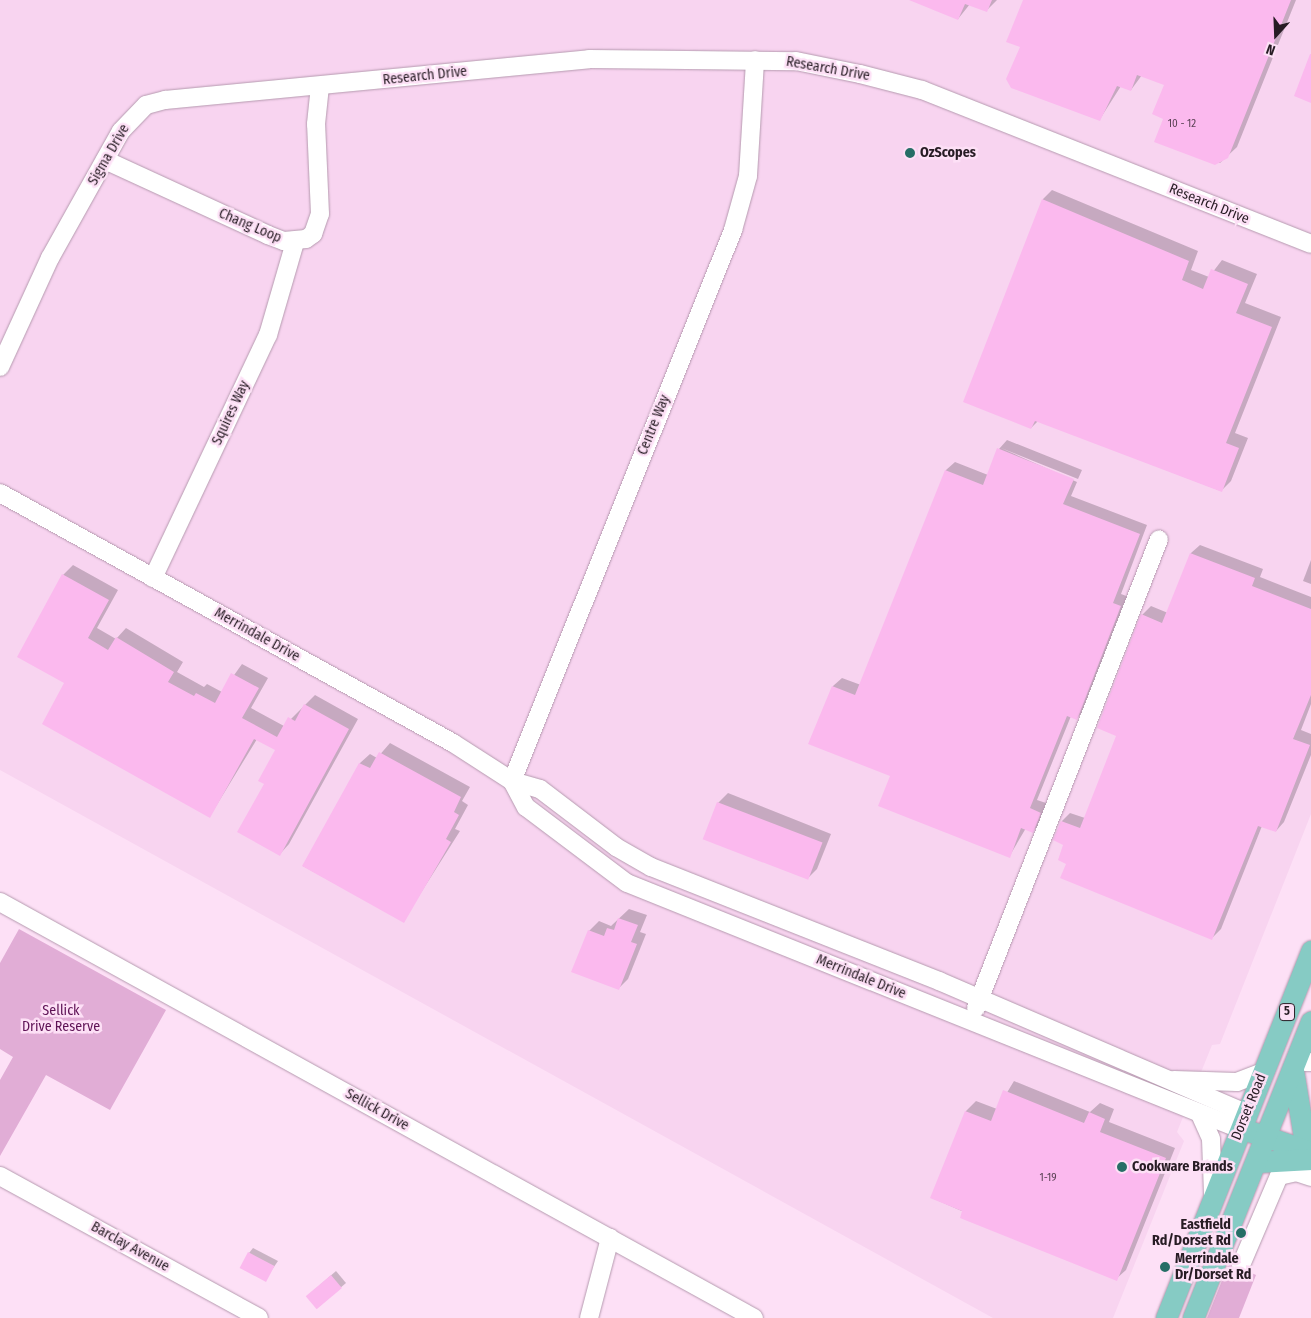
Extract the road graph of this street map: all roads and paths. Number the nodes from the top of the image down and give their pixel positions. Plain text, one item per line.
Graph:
1 (754, 60) junction
2 (320, 86) junction
3 (105, 160) junction
4 (295, 242) junction
5 (1310, 244) edge
6 (0, 367) edge
7 (0, 493) edge
8 (1159, 539) dead end
9 (154, 578) junction
10 (512, 781) junction
11 (0, 902) edge
12 (840, 942) junction
13 (1311, 952) edge
14 (832, 965) junction
15 (980, 998) junction
16 (972, 1021) junction
17 (1311, 1022) edge
18 (1299, 1064) edge
19 (1262, 1072) junction
20 (1163, 1080) junction
21 (1200, 1114) junction
22 (1243, 1121) junction
23 (1269, 1130) junction
24 (1309, 1143) edge
25 (1311, 1159) edge
26 (1257, 1162) junction
27 (0, 1176) edge
28 (1311, 1177) edge
29 (1213, 1197) junction
30 (610, 1238) junction
31 (1242, 1264) dead end
32 (259, 1318) edge
33 (590, 1318) edge
34 (754, 1318) edge
35 (1166, 1318) edge
36 (1193, 1318) edge

1 - 2 street, Research Drive
1 - 5 street, Research Drive
1 - 10 street, Centre Way
2 - 3 street, Sigma Drive
2 - 4 street, Chang Loop
3 - 4 street, Chang Loop
3 - 6 street, Sigma Drive
4 - 9 street, Squires Way
7 - 9 street, Merrindale Drive
8 - 15 street
9 - 10 street, Merrindale Drive
10 - 12 street, Merrindale Drive
10 - 14 street, Merrindale Drive
11 - 30 street, Sellick Drive
12 - 14 street
12 - 15 street, Merrindale Drive
13 - 19 main road, Dorset Road / 5
14 - 16 street, Merrindale Drive
15 - 16 street
15 - 20 street, Merrindale Drive
16 - 21 street, Merrindale Drive
17 - 18 main road, Dorset Road / 5
18 - 23 main road, Dorset Road / 5
18 - 24 main road
19 - 20 street
19 - 22 main road, Dorset Road / 5
20 - 22 street, Merrindale Drive
21 - 22 street, Merrindale Drive
21 - 29 street
22 - 23 main road
22 - 29 main road, Dorset Road / 5
23 - 24 main road
23 - 26 main road, Dorset Road / 5
25 - 26 main road
26 - 36 main road, Dorset Road / 5
27 - 32 street, Barclay Avenue
28 - 31 street
29 - 35 main road, Dorset Road / 5
30 - 33 street
30 - 34 street, Sellick Drive

